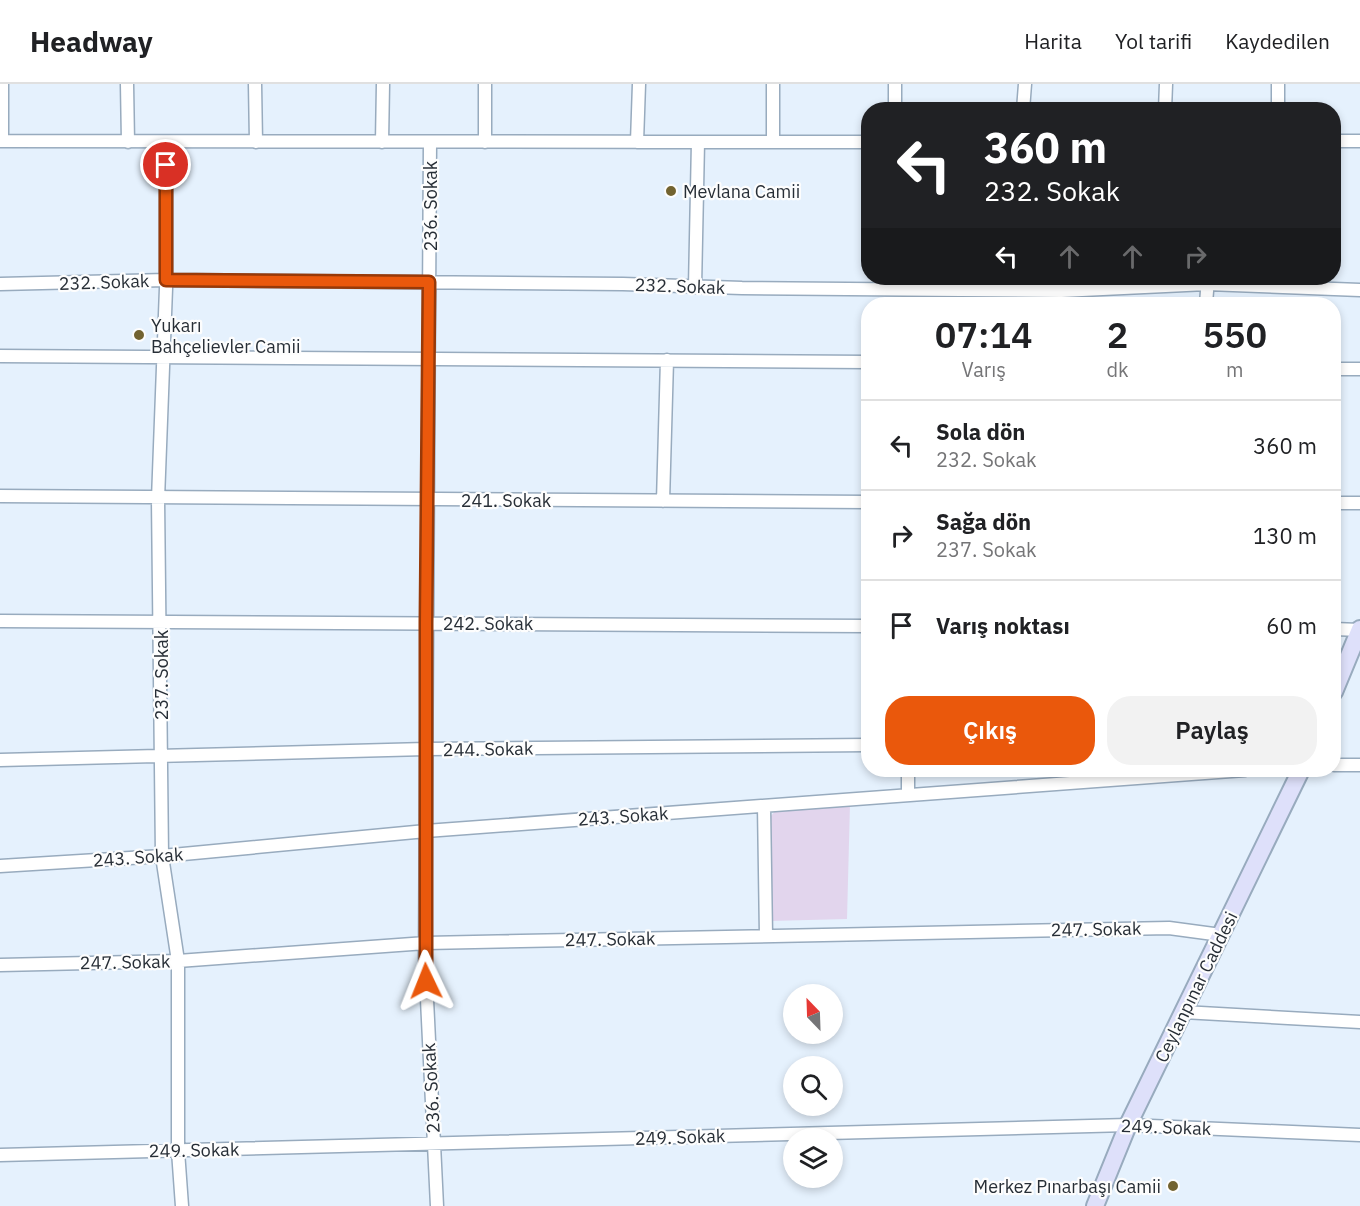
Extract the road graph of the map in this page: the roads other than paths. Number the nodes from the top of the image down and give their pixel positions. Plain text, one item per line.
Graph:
1 (2, 84) edge
2 (128, 84) edge
3 (255, 84) edge
4 (383, 84) edge
5 (485, 84) edge
6 (639, 84) edge
7 (773, 84) edge
8 (895, 84) edge
9 (1025, 84) edge
10 (1166, 84) edge
11 (1278, 84) edge
12 (895, 102) edge
13 (1024, 102) edge
14 (1165, 102) edge
15 (1278, 102) edge
16 (1, 141) edge
17 (1341, 141) edge
18 (1360, 141) edge
19 (128, 142) junction
20 (166, 142) junction
21 (256, 142) junction
22 (382, 142) junction
23 (430, 142) junction
24 (485, 142) junction
25 (637, 142) junction
26 (698, 142) junction
27 (773, 142) junction
28 (861, 142) edge
29 (166, 280) junction
30 (429, 282) junction
31 (0, 284) edge
32 (875, 285) edge
33 (979, 285) edge
34 (1149, 285) edge
35 (1275, 285) edge
36 (695, 287) junction
37 (1360, 290) edge
38 (0, 356) edge
39 (164, 357) junction
40 (429, 359) junction
41 (667, 360) junction
42 (861, 362) edge
43 (1341, 369) edge
44 (1360, 369) edge
45 (0, 496) edge
46 (158, 499) junction
47 (427, 500) junction
48 (663, 501) junction
49 (861, 502) edge
50 (1341, 503) edge
51 (1360, 504) edge
52 (0, 621) edge
53 (161, 622) junction
54 (426, 623) junction
55 (861, 626) edge
56 (1341, 629) edge
57 (1360, 629) edge
58 (1341, 675) edge
59 (861, 745) edge
60 (426, 749) junction
61 (162, 756) junction
62 (0, 760) edge
63 (1341, 765) edge
64 (1360, 765) edge
65 (908, 777) edge
66 (1151, 777) edge
67 (1298, 777) edge
68 (908, 795) junction
69 (764, 806) junction
70 (426, 831) junction
71 (162, 856) junction
72 (0, 866) edge
73 (1221, 935) junction
74 (766, 936) junction
75 (426, 943) junction
76 (178, 961) junction
77 (0, 965) edge
78 (1183, 1012) junction
79 (1360, 1022) edge
80 (1128, 1125) junction
81 (1360, 1135) edge
82 (434, 1144) junction
83 (178, 1150) junction
84 (0, 1155) edge
85 (182, 1206) edge
86 (437, 1206) edge
87 (1095, 1206) edge

1 - 16 street
2 - 19 street
3 - 21 street
4 - 22 street
5 - 24 street
6 - 25 street
7 - 27 street
8 - 12 street
9 - 13 street
10 - 14 street
11 - 15 street
16 - 19 street
17 - 18 street
19 - 20 street
20 - 21 street
20 - 29 street, 237. Sokak
21 - 22 street
22 - 23 street
23 - 24 street
23 - 30 street, 236. Sokak
24 - 25 street
25 - 26 street
26 - 27 street
26 - 36 street
27 - 28 street
29 - 30 street, 232. Sokak
29 - 31 street, 232. Sokak
29 - 39 street, 237. Sokak
30 - 36 street, 232. Sokak
30 - 40 street, 236. Sokak
32 - 36 street, 232. Sokak
33 - 34 street, 232. Sokak
35 - 37 street, 232. Sokak
38 - 39 street
39 - 40 street
39 - 46 street, 237. Sokak
40 - 41 street
40 - 47 street, 236. Sokak
41 - 42 street
41 - 48 street
43 - 44 street
45 - 46 street, 241. Sokak
46 - 47 street, 241. Sokak
46 - 53 street, 237. Sokak
47 - 48 street, 241. Sokak
47 - 54 street, 236. Sokak
48 - 49 street, 241. Sokak
50 - 51 street
52 - 53 street, 242. Sokak
53 - 54 street, 242. Sokak
53 - 61 street, 237. Sokak
54 - 55 street, 242. Sokak
54 - 60 street, 236. Sokak
56 - 57 street
57 - 58 main road
59 - 60 street, 244. Sokak
60 - 61 street, 244. Sokak
60 - 70 street, 236. Sokak
61 - 62 street, 244. Sokak
61 - 71 street, 237. Sokak
63 - 64 street
65 - 68 street
66 - 68 street, 243. Sokak
67 - 73 main road, Ceylanpınar Caddesi
68 - 69 street, 243. Sokak
69 - 70 street, 243. Sokak
69 - 74 street
70 - 71 street, 243. Sokak
70 - 75 street, 236. Sokak
71 - 72 street, 243. Sokak
71 - 76 street, 237. Sokak
73 - 74 street, 247. Sokak
73 - 78 main road, Ceylanpınar Caddesi
74 - 75 street, 247. Sokak
75 - 76 street, 247. Sokak
75 - 82 street, 236. Sokak
76 - 77 street, 247. Sokak
76 - 83 street, 237. Sokak
78 - 79 street
78 - 80 main road, Ceylanpınar Caddesi
80 - 81 street, 249. Sokak
80 - 82 street, 249. Sokak
80 - 87 main road, Ceylanpınar Caddesi
82 - 83 street, 249. Sokak
82 - 86 street, 236. Sokak
83 - 84 street, 249. Sokak
83 - 85 street, 237. Sokak

